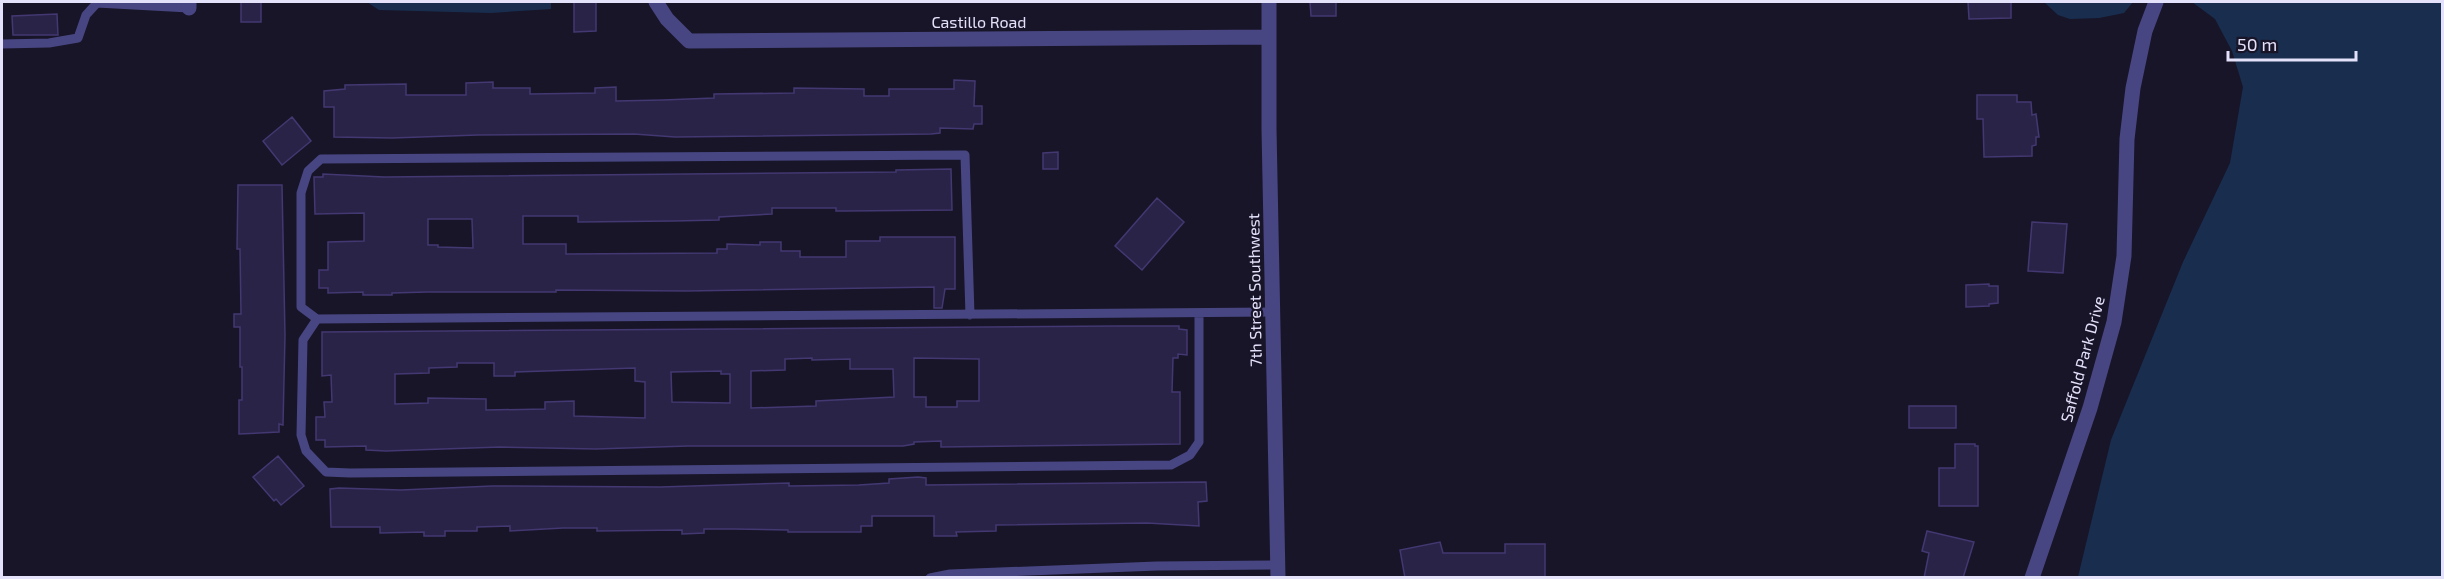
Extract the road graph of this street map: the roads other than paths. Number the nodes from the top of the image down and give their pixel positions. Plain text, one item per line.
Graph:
1 (656, 2) edge
2 (1269, 2) edge
3 (2156, 2) edge
4 (189, 5) edge
5 (1269, 37) junction
6 (2, 44) edge
7 (1273, 312) junction
8 (1199, 313) junction
9 (970, 315) junction
10 (317, 319) junction
11 (1278, 572) edge
12 (930, 578) edge
13 (2032, 578) edge

1 - 5 street, Castillo Road
2 - 5 street, 7th Street Southwest
3 - 13 street, Saffold Park Drive
4 - 6 lane
5 - 7 street, 7th Street Southwest
7 - 8 lane
7 - 11 street, 7th Street Southwest
8 - 9 lane
8 - 10 lane
9 - 10 lane
9 - 10 lane
11 - 12 lane

